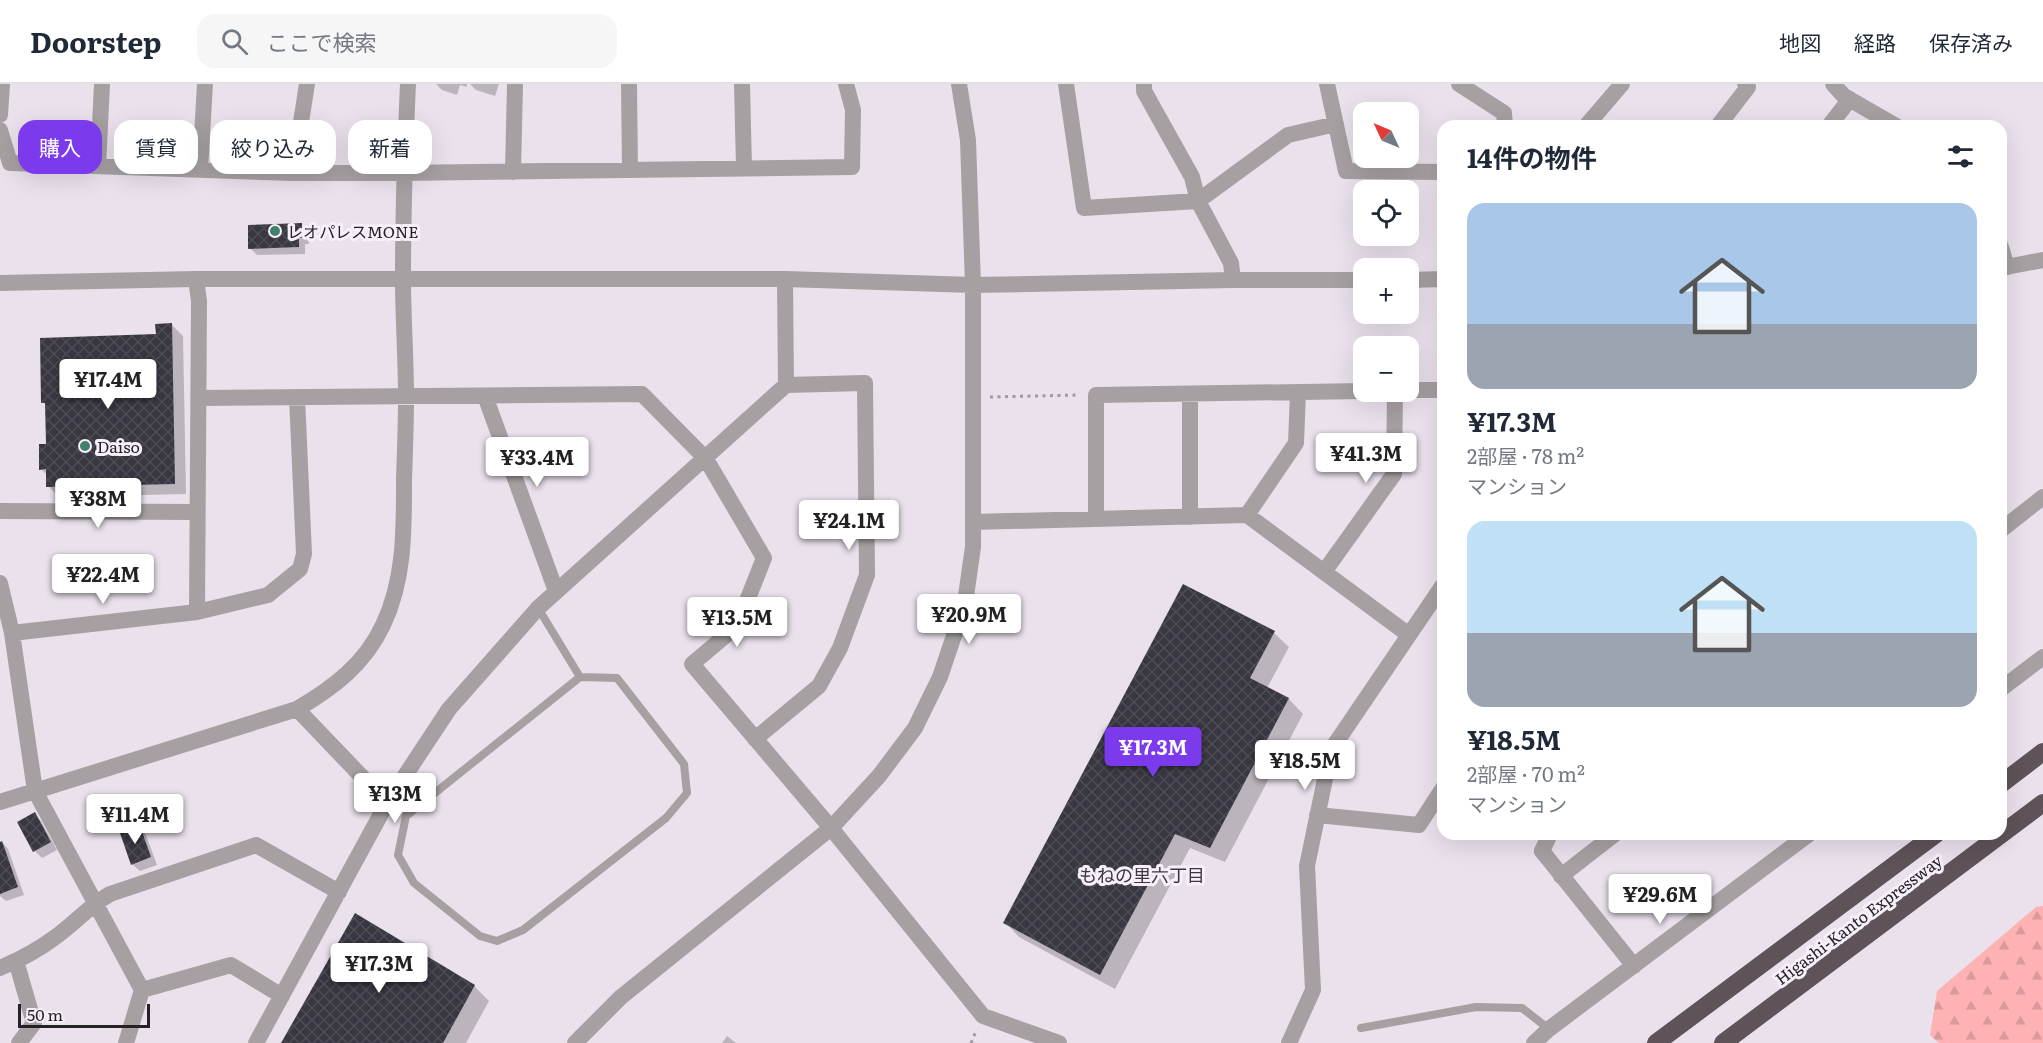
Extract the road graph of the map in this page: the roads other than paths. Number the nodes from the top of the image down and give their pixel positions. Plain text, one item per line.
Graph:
1 (2, 84) edge
2 (102, 84) edge
3 (205, 84) edge
4 (307, 84) edge
5 (408, 84) edge
6 (515, 84) edge
7 (629, 84) edge
8 (742, 84) edge
9 (846, 84) edge
10 (958, 84) edge
11 (1066, 84) edge
12 (1144, 84) edge
13 (1327, 84) edge
14 (1622, 84) edge
15 (1745, 84) edge
16 (1833, 84) edge
17 (1464, 85) edge
18 (1851, 99) junction
19 (0, 115) edge
20 (100, 120) edge
21 (301, 120) edge
22 (406, 120) edge
23 (1505, 120) edge
24 (1591, 120) edge
25 (1723, 120) edge
26 (1834, 120) edge
27 (1886, 120) edge
28 (1336, 124) junction
29 (0, 130) edge
30 (18, 163) edge
31 (102, 166) edge
32 (744, 168) junction
33 (200, 170) junction
34 (210, 170) edge
35 (630, 170) junction
36 (513, 172) junction
37 (1437, 172) edge
38 (432, 173) edge
39 (403, 174) edge
40 (1198, 201) junction
41 (2043, 260) edge
42 (2007, 266) edge
43 (196, 279) junction
44 (785, 279) junction
45 (1437, 279) edge
46 (403, 280) junction
47 (1233, 280) junction
48 (1353, 280) edge
49 (1419, 280) edge
50 (0, 283) edge
51 (973, 285) junction
52 (786, 385) junction
53 (1419, 390) edge
54 (1437, 390) edge
55 (1353, 391) edge
56 (1298, 392) junction
57 (1190, 394) junction
58 (485, 396) junction
59 (297, 397) junction
60 (406, 397) junction
61 (199, 399) junction
62 (1395, 402) edge
63 (706, 459) junction
64 (2043, 497) edge
65 (0, 511) edge
66 (197, 512) junction
67 (1247, 515) junction
68 (1190, 517) junction
69 (1096, 519) junction
70 (973, 522) junction
71 (2007, 525) edge
72 (1324, 572) junction
73 (0, 583) edge
74 (556, 591) junction
75 (1437, 594) edge
76 (538, 608) junction
77 (197, 612) junction
78 (12, 633) junction
79 (1408, 635) junction
80 (2043, 657) edge
81 (580, 677) junction
82 (2007, 684) edge
83 (297, 709) junction
84 (755, 739) junction
85 (2043, 752) edge
86 (2007, 779) edge
87 (35, 791) junction
88 (1437, 798) edge
89 (0, 802) edge
90 (387, 803) junction
91 (2043, 803) edge
92 (1317, 815) junction
93 (831, 828) junction
94 (2007, 830) edge
95 (1547, 840) edge
96 (1607, 840) edge
97 (1801, 840) edge
98 (1928, 840) edge
99 (1994, 840) edge
100 (1561, 876) junction
101 (339, 892) junction
102 (95, 902) junction
103 (16, 961) junction
104 (1634, 966) junction
105 (0, 968) edge
106 (142, 990) junction
107 (282, 996) junction
108 (1361, 1028) dead end
109 (1549, 1029) junction
110 (19, 1043) edge
111 (126, 1043) edge
112 (256, 1043) edge
113 (575, 1043) edge
114 (1059, 1043) edge
115 (1289, 1043) edge
116 (1534, 1043) edge
117 (1656, 1043) edge
118 (1723, 1043) edge

1 - 19 street
2 - 20 street
3 - 33 street
4 - 21 street
5 - 22 street
6 - 36 street
7 - 35 street
8 - 32 street
9 - 32 street
10 - 51 street
11 - 40 street
12 - 40 street
13 - 28 street
14 - 24 street
15 - 25 street
16 - 18 street
17 - 23 street
18 - 26 street
18 - 27 street
28 - 37 street
28 - 40 street
29 - 30 street
31 - 33 street
32 - 35 street
33 - 34 street
35 - 36 street
36 - 38 street
39 - 46 street
40 - 47 street
41 - 42 street
43 - 46 street
43 - 50 street
43 - 61 street
44 - 46 street
44 - 51 street
44 - 52 street
45 - 49 street
46 - 60 street
47 - 48 street
47 - 51 street
51 - 70 street
52 - 63 street
52 - 84 street
53 - 54 street
55 - 56 street
56 - 57 street
56 - 67 street
57 - 68 street
57 - 69 street
58 - 60 street
58 - 63 street
58 - 74 street
59 - 60 street
59 - 61 street
59 - 77 street
60 - 83 street
61 - 66 street
62 - 72 street
63 - 74 street
63 - 84 street
64 - 71 street
65 - 66 street
66 - 77 street
67 - 68 street
67 - 72 street
68 - 69 street
69 - 70 street
70 - 93 street
72 - 79 street
73 - 78 street
74 - 76 street
75 - 79 street
76 - 81 lane
76 - 90 street
77 - 78 street
78 - 87 street
79 - 92 street
80 - 82 street
81 - 81 lane
83 - 87 street
83 - 90 street
84 - 93 street
85 - 86 highway
87 - 89 street
87 - 102 street
88 - 92 street
90 - 101 street
91 - 94 highway, Higashi-Kanto Expressway
92 - 115 street
93 - 113 street
93 - 114 street
95 - 100 street
96 - 100 street
97 - 104 street
98 - 117 highway, Higashi-Kanto Expressway
99 - 118 highway, Higashi-Kanto Expressway
100 - 104 street
101 - 102 street
101 - 107 street
102 - 103 street
102 - 106 street
103 - 105 street
103 - 110 street
104 - 109 street
106 - 107 street
106 - 111 street
107 - 112 street
108 - 109 lane
109 - 116 street

